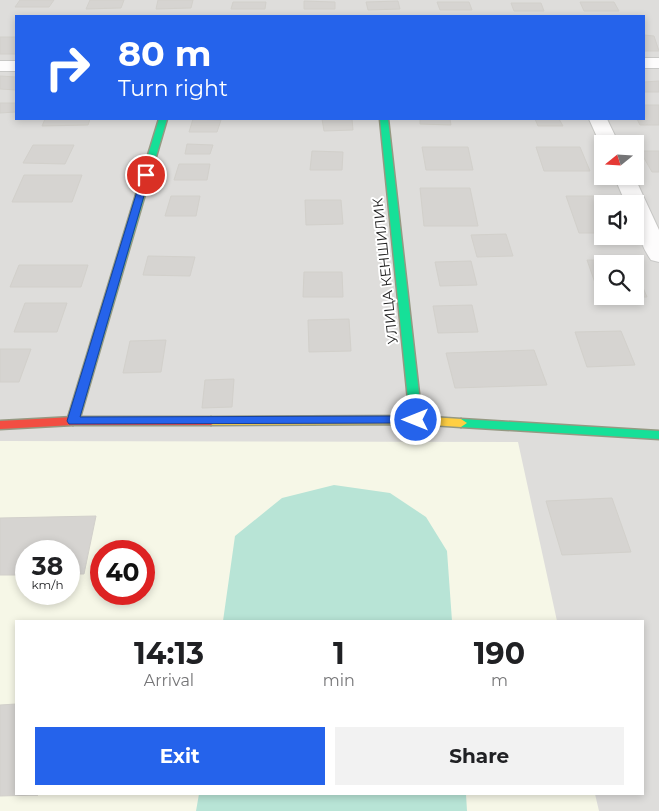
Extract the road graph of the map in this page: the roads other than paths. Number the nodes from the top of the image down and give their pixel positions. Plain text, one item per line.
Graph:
1 (645, 63) edge
2 (659, 63) edge
3 (0, 66) edge
4 (15, 66) edge
5 (163, 120) edge
6 (384, 120) edge
7 (598, 120) edge
8 (605, 135) edge
9 (628, 185) edge
10 (659, 255) edge
11 (416, 420) junction
12 (73, 421) junction
13 (0, 425) edge
14 (659, 435) edge

1 - 2 street
3 - 4 street
5 - 12 street
6 - 11 street, УЛИЦА КЕНШИЛИК
7 - 8 street
9 - 10 street
11 - 12 street
11 - 14 street
12 - 13 street

